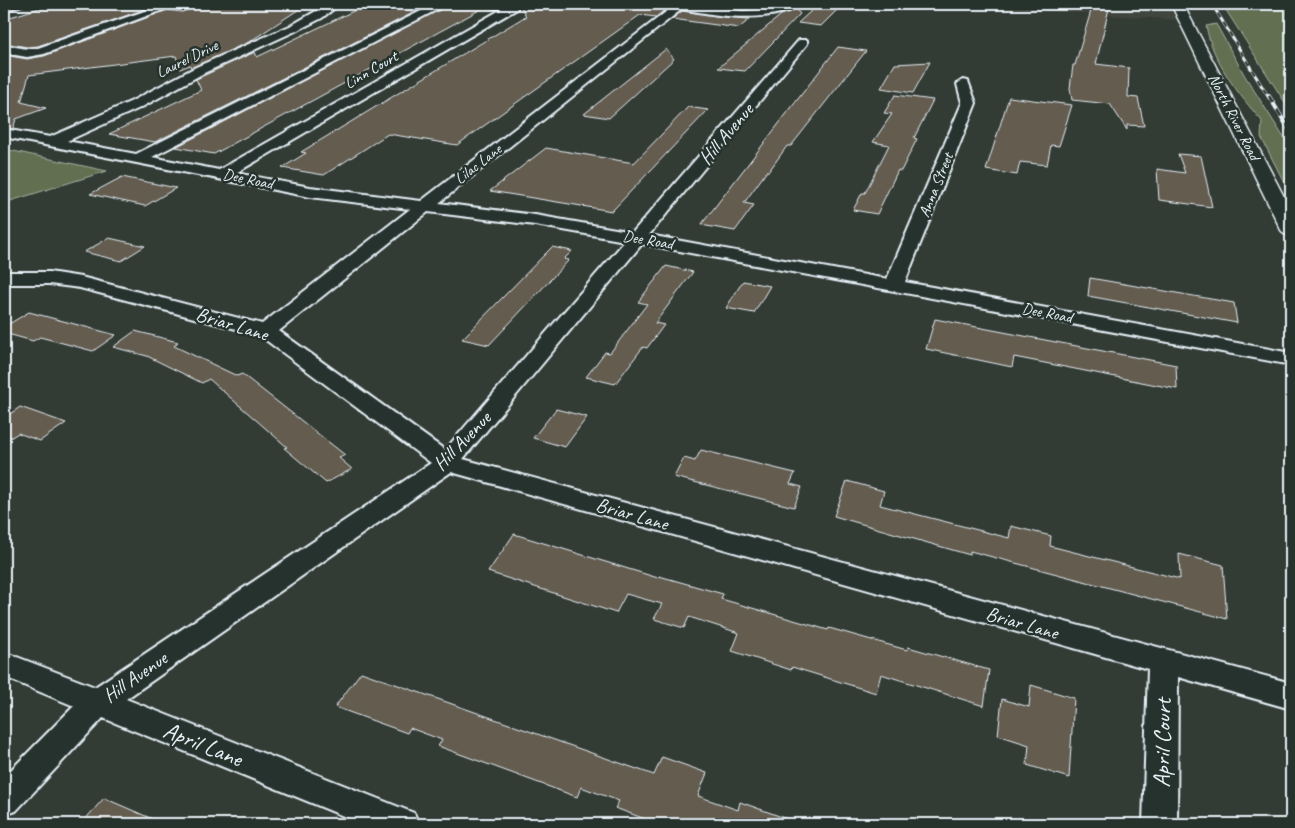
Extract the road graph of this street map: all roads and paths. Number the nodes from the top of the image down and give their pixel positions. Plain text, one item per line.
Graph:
1 (19, 4) edge
2 (174, 4) edge
3 (335, 4) edge
4 (443, 4) edge
5 (487, 4) edge
6 (674, 4) edge
7 (788, 4) edge
8 (1177, 4) edge
9 (4, 8) edge
10 (803, 42) dead end
11 (4, 49) edge
12 (963, 84) dead end
13 (4, 133) edge
14 (52, 142) junction
15 (139, 158) junction
16 (223, 174) junction
17 (424, 206) junction
18 (1291, 230) edge
19 (639, 238) junction
20 (4, 278) edge
21 (894, 285) junction
22 (266, 331) junction
23 (1291, 358) edge
24 (447, 463) junction
25 (1163, 662) junction
26 (4, 664) edge
27 (1291, 696) edge
28 (98, 702) junction
29 (4, 800) edge
30 (402, 824) edge
31 (1160, 824) edge

1 - 9 street
2 - 11 street
3 - 14 street, Laurel Drive
4 - 15 street, Linn Court
5 - 16 street, Linn Court
6 - 7 street
6 - 17 street, Lilac Lane
8 - 18 main road, North River Road
10 - 19 street, Hill Avenue
12 - 21 street, Anna Street
13 - 14 street, Dee Road
14 - 15 street, Dee Road
15 - 16 street, Dee Road
16 - 17 street, Dee Road
17 - 19 street, Dee Road
17 - 22 street, Lilac Lane
19 - 21 street, Dee Road
19 - 24 street, Hill Avenue
20 - 22 street, Briar Lane
21 - 23 street, Dee Road
22 - 24 street, Briar Lane
24 - 25 street, Briar Lane
24 - 28 street, Hill Avenue
25 - 27 street, Briar Lane
25 - 31 street, April Court
26 - 28 street, April Lane
28 - 29 street, Hill Avenue
28 - 30 street, April Lane

